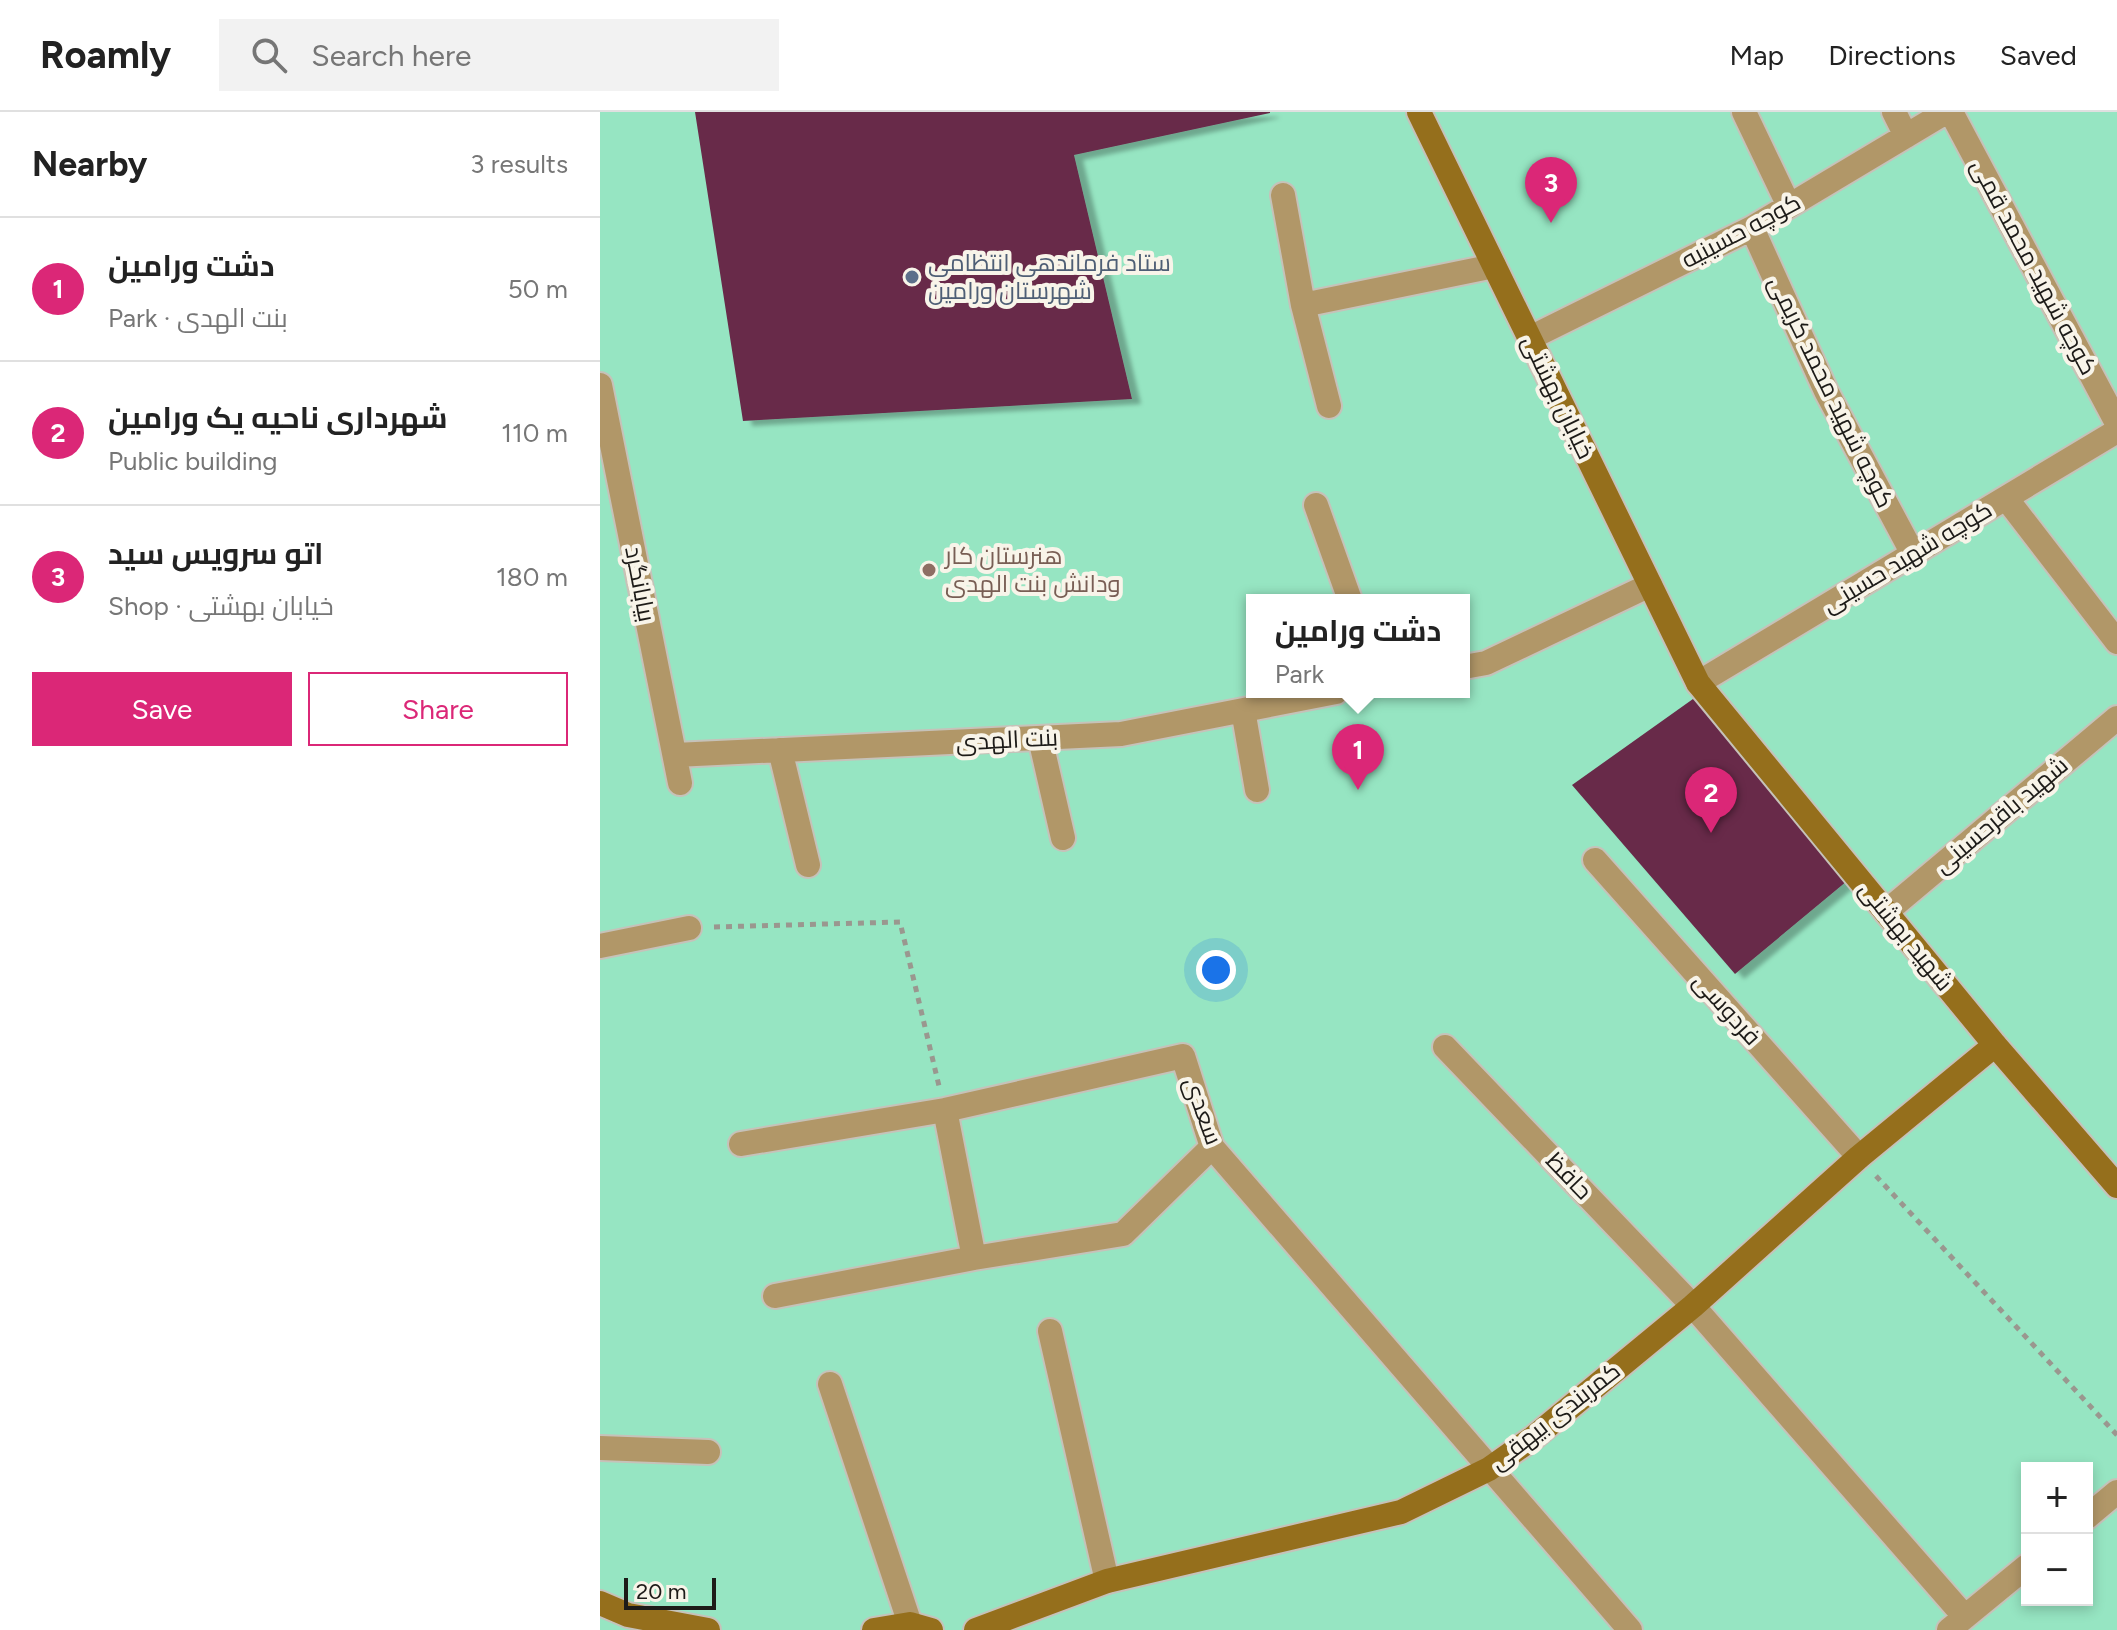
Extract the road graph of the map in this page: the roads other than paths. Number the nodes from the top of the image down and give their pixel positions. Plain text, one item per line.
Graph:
1 (1419, 112) edge
2 (1744, 112) edge
3 (1894, 112) edge
4 (1948, 112) edge
5 (1906, 136) junction
6 (1283, 195) dead end
7 (1789, 206) junction
8 (1752, 228) junction
9 (1494, 266) junction
10 (1303, 305) junction
11 (1530, 338) junction
12 (600, 385) edge
13 (1329, 406) dead end
14 (2117, 423) edge
15 (2117, 431) edge
16 (2006, 498) junction
17 (1316, 505) dead end
18 (1913, 554) junction
19 (1650, 585) junction
20 (1348, 594) edge
21 (2117, 642) edge
22 (1470, 666) edge
23 (1698, 683) junction
24 (1305, 698) edge
25 (1243, 710) junction
26 (2117, 718) edge
27 (1040, 738) junction
28 (780, 750) junction
29 (675, 755) junction
30 (680, 783) dead end
31 (1257, 790) dead end
32 (1063, 838) dead end
33 (1595, 860) dead end
34 (808, 865) dead end
35 (1886, 912) junction
36 (689, 928) road end
37 (600, 946) edge
38 (1995, 1045) junction
39 (1445, 1047) dead end
40 (945, 1110) junction
41 (741, 1144) dead end
42 (1212, 1147) junction
43 (1859, 1157) junction
44 (2117, 1186) edge
45 (974, 1258) junction
46 (775, 1296) dead end
47 (1693, 1306) junction
48 (1050, 1331) dead end
49 (830, 1384) dead end
50 (600, 1448) edge
51 (708, 1452) dead end
52 (1489, 1469) junction
53 (2117, 1492) edge
54 (2093, 1512) edge
55 (2021, 1571) edge
56 (1107, 1581) junction
57 (600, 1603) edge
58 (1957, 1623) edge
59 (921, 1627) edge
60 (708, 1630) edge
61 (874, 1630) edge
62 (976, 1630) edge
63 (1630, 1630) edge

1 - 9 main road, خیابان بهشتی
2 - 7 street
3 - 5 street
4 - 5 street, کوچه حسینیه
4 - 14 street, کوچه شهید محمد قمی
5 - 7 street, کوچه حسینیه
6 - 10 street
7 - 8 street, کوچه حسینیه
8 - 11 street, کوچه حسینیه
8 - 18 street, کوچه شهید محمد کریمی
9 - 10 street
9 - 11 main road, خیابان بهشتی
10 - 13 street
11 - 19 main road, خیابان بهشتی
12 - 29 street, بیابانگرد
15 - 16 street, کوچه شهید حسینی
16 - 18 street, کوچه شهید حسینی
16 - 21 street
17 - 20 street
18 - 23 street, کوچه شهید حسینی
19 - 22 street
19 - 23 main road, خیابان بهشتی
23 - 35 main road, شهید بهشتی
24 - 25 street, بنت الهدی
25 - 27 street, بنت الهدی
25 - 31 street
26 - 35 street, شهید باقرحسینی
27 - 28 street, بنت الهدی
27 - 32 street
28 - 29 street, بنت الهدی
28 - 34 street
29 - 30 street, بیابانگرد
33 - 43 street, فردوسی
35 - 38 main road, شهید بهشتی
36 - 37 street
38 - 43 main road, کمربندی بیهقی
38 - 44 main road, شهید بهشتی
39 - 47 street, حافظ
40 - 41 street, سعدی
40 - 42 street, سعدی
40 - 45 street
42 - 45 street
42 - 52 street, سعدی
43 - 47 main road, کمربندی بیهقی
45 - 46 street
47 - 52 main road, کمربندی بیهقی
47 - 58 street, حافظ
48 - 56 street
49 - 59 street
50 - 51 street
52 - 56 main road, کمربندی بیهقی
52 - 63 street, سعدی
53 - 54 street
55 - 58 street
56 - 62 main road, کمربندی بیهقی
57 - 60 main road
59 - 61 main road

